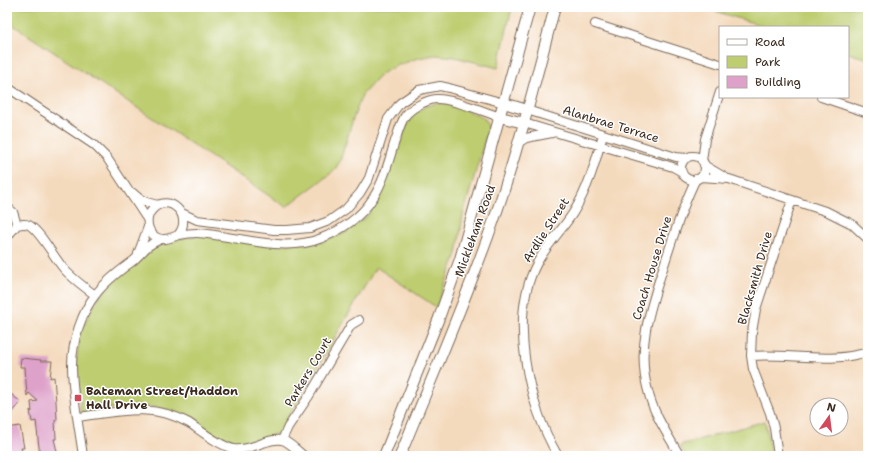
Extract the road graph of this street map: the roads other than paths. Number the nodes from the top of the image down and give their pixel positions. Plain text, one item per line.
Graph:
1 (530, 7) edge
2 (555, 7) edge
3 (595, 24) dead end
4 (719, 64) edge
5 (7, 88) edge
6 (719, 95) edge
7 (824, 98) edge
8 (504, 103) junction
9 (527, 110) junction
10 (868, 113) edge
11 (500, 117) junction
12 (524, 123) junction
13 (557, 133) junction
14 (604, 134) junction
15 (705, 139) junction
16 (518, 142) junction
17 (600, 146) junction
18 (690, 157) junction
19 (703, 163) junction
20 (685, 175) junction
21 (698, 178) junction
22 (729, 180) junction
23 (126, 185) junction
24 (686, 199) junction
25 (792, 200) junction
26 (159, 204) junction
27 (7, 207) edge
28 (182, 213) junction
29 (148, 223) junction
30 (17, 225) junction
31 (178, 235) junction
32 (7, 237) edge
33 (867, 237) edge
34 (161, 239) junction
35 (136, 259) junction
36 (95, 295) junction
37 (358, 320) dead end
38 (868, 352) edge
39 (751, 356) junction
40 (78, 418) junction
41 (282, 440) junction
42 (234, 452) edge
43 (83, 456) edge
44 (304, 456) edge
45 (384, 456) edge
46 (400, 456) edge
47 (558, 456) edge
48 (680, 456) edge
49 (778, 456) edge

1 - 8 main road, Mickleham Road
2 - 9 main road, Mickleham Road
3 - 4 street
5 - 23 street
6 - 15 street
7 - 10 street
8 - 9 main road
8 - 11 main road, Mickleham Road
8 - 28 street
9 - 12 main road, Mickleham Road
9 - 14 street, Alanbrae Terrace
11 - 12 main road
11 - 31 street
11 - 45 main road, Mickleham Road
12 - 13 street, Alanbrae Terrace
12 - 16 main road, Mickleham Road
13 - 16 street
13 - 17 street, Alanbrae Terrace
14 - 17 street, Ardlie Street
14 - 18 street, Alanbrae Terrace
15 - 18 street
15 - 19 street
16 - 46 main road, Mickleham Road
17 - 20 street, Alanbrae Terrace
17 - 47 street, Ardlie Street
18 - 19 street
18 - 20 street
19 - 21 street
19 - 22 street
20 - 21 street
20 - 24 street, Coach House Drive
21 - 22 street
21 - 24 street, Coach House Drive
22 - 25 street
23 - 26 street
23 - 29 street
24 - 48 street, Coach House Drive
25 - 33 street
25 - 39 street, Blacksmith Drive
26 - 28 street
26 - 29 street
27 - 30 street
28 - 31 street
29 - 34 street
29 - 35 street
30 - 32 street
30 - 36 street
31 - 34 street
34 - 35 street
35 - 36 street
36 - 40 street
37 - 41 street, Parkers Court
38 - 39 street
39 - 49 street, Blacksmith Drive
40 - 42 street
40 - 43 street
41 - 42 street
41 - 44 street

